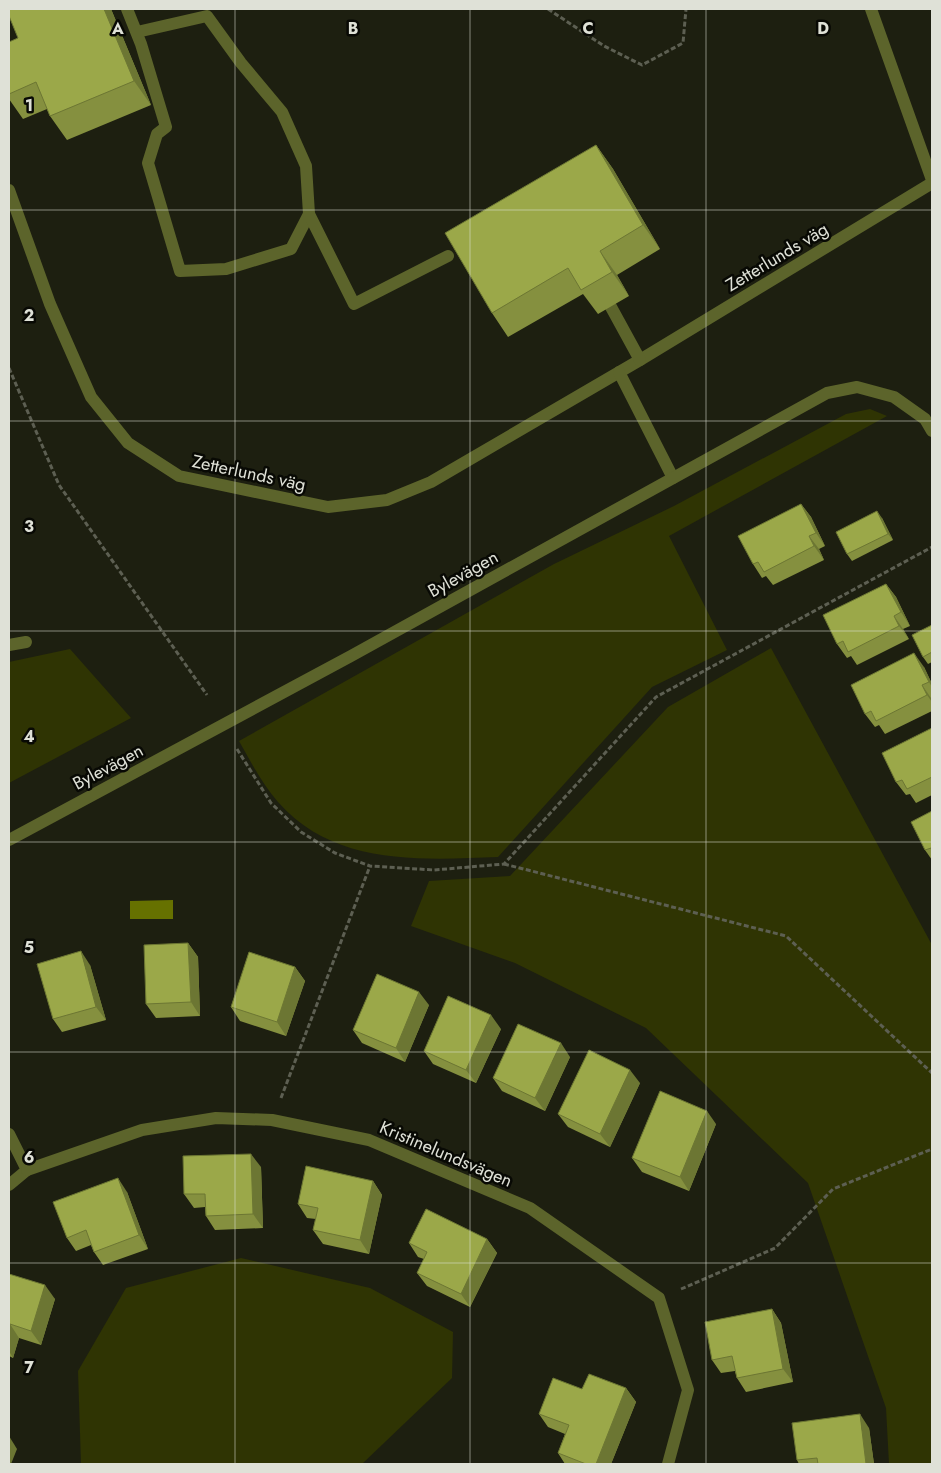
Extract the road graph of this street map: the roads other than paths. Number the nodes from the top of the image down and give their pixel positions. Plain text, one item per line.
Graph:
1 (127, 9) edge
2 (871, 9) edge
3 (136, 32) junction
4 (932, 182) edge
5 (9, 190) edge
6 (309, 214) junction
7 (448, 256) edge
8 (611, 307) dead end
9 (640, 360) junction
10 (619, 372) junction
11 (932, 431) edge
12 (673, 478) junction
13 (26, 642) dead end
14 (9, 646) edge
15 (9, 840) edge
16 (9, 1134) edge
17 (27, 1170) junction
18 (9, 1185) edge
19 (668, 1464) edge

1 - 3 street
2 - 4 street, Zetterlunds väg
3 - 6 street
3 - 6 street
4 - 9 street, Zetterlunds väg
5 - 10 street, Zetterlunds väg
6 - 7 street
8 - 9 street
9 - 10 street, Zetterlunds väg
10 - 12 street
11 - 12 street, Bylevägen
12 - 15 street, Bylevägen
13 - 14 street
16 - 17 street
17 - 18 street, Kristinelundsvägen
17 - 19 street, Kristinelundsvägen

